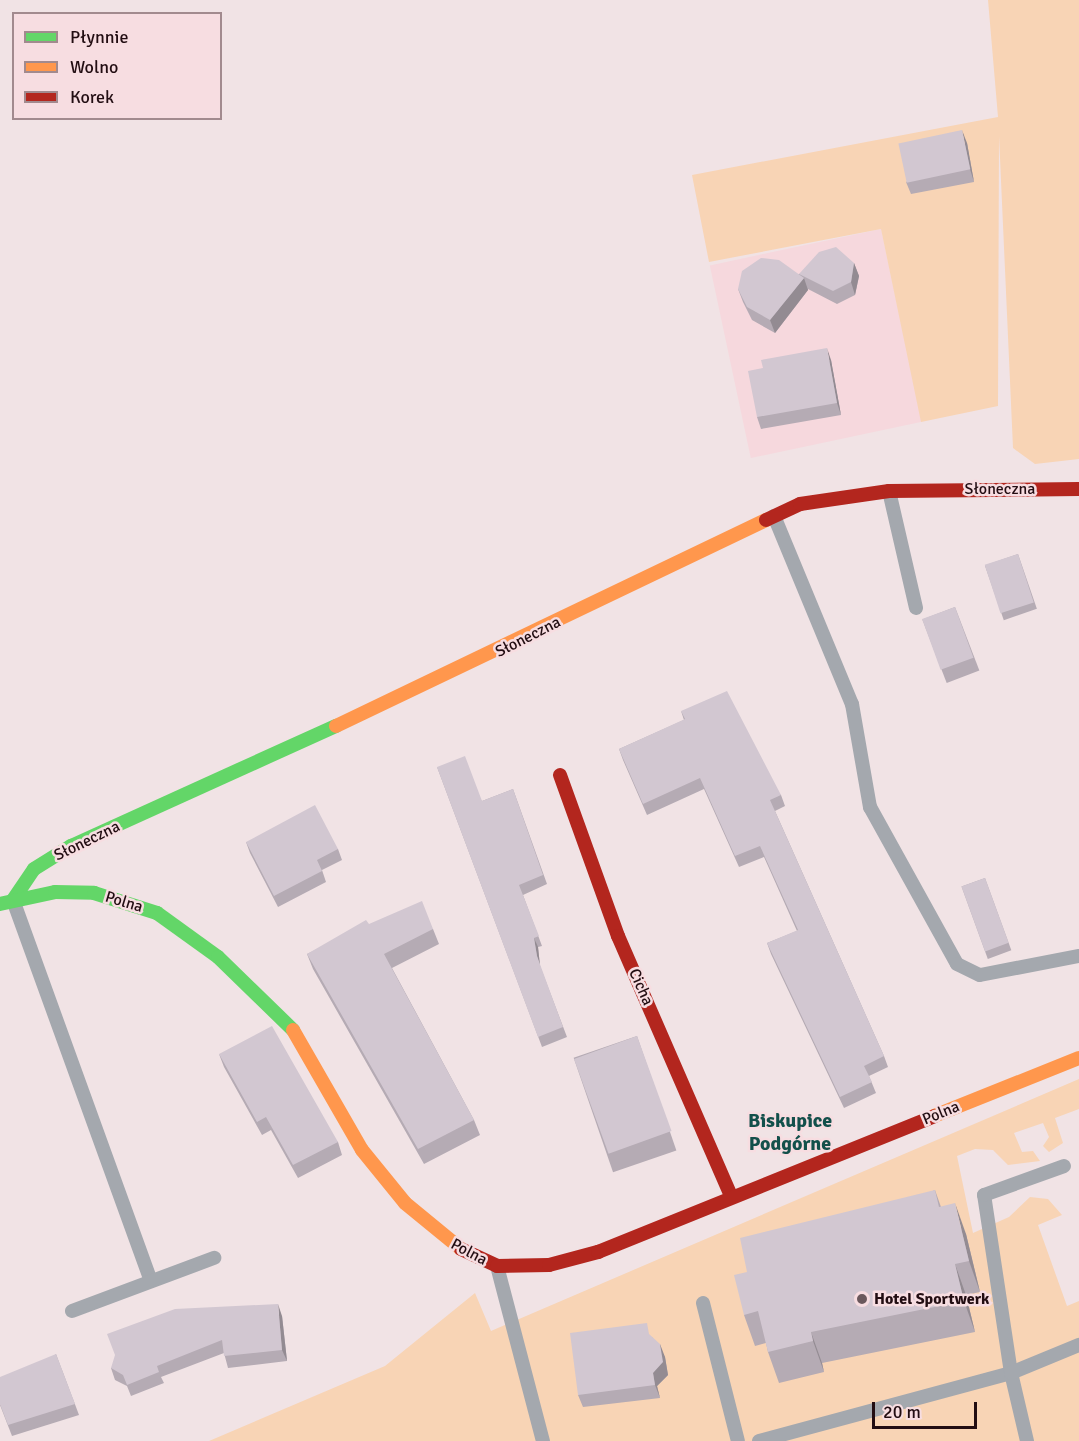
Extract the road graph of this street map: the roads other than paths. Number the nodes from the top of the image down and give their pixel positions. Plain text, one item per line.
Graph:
1 (1079, 489) edge
2 (889, 491) junction
3 (774, 516) junction
4 (916, 608) dead end
5 (560, 775) dead end
6 (7, 902) edge
7 (1079, 956) edge
8 (1079, 1059) edge
9 (1064, 1166) dead end
10 (731, 1196) junction
11 (214, 1258) dead end
12 (497, 1266) junction
13 (151, 1281) junction
14 (703, 1304) dead end
15 (72, 1311) dead end
16 (1079, 1345) edge
17 (1011, 1373) junction
18 (543, 1441) edge
19 (738, 1441) edge
20 (759, 1441) edge
21 (1027, 1441) edge

1 - 2 street, Słoneczna
2 - 3 street, Słoneczna
2 - 4 lane
3 - 6 street, Słoneczna
3 - 7 lane
5 - 10 street, Cicha
6 - 12 street, Polna
6 - 13 lane
8 - 10 street, Polna
9 - 17 lane
10 - 12 street, Polna
11 - 13 lane
12 - 18 lane
13 - 15 lane
14 - 19 lane
16 - 17 lane
17 - 20 lane
17 - 21 lane

